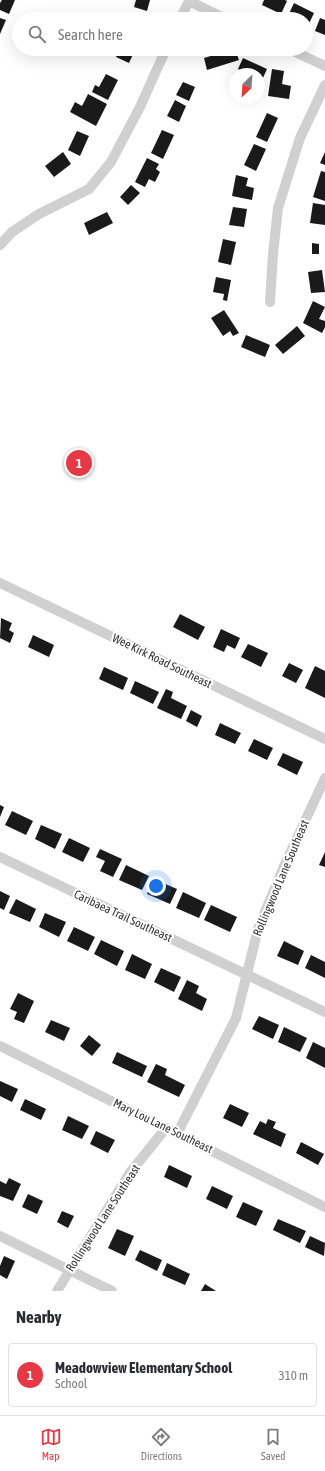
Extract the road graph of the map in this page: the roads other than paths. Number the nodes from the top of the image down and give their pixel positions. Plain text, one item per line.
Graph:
1 (184, 12) edge
2 (212, 12) edge
3 (163, 56) edge
4 (304, 56) edge
5 (325, 66) edge
6 (325, 84) edge
7 (0, 245) edge
8 (270, 302) dead end
9 (0, 583) edge
10 (325, 738) edge
11 (325, 778) edge
12 (0, 857) edge
13 (246, 974) junction
14 (325, 1012) edge
15 (0, 1046) edge
16 (166, 1128) junction
17 (177, 1134) junction
18 (325, 1207) edge
19 (0, 1236) edge
20 (70, 1270) junction
21 (57, 1291) edge
22 (112, 1291) edge

1 - 2 street
3 - 7 street
4 - 5 street
6 - 8 street
9 - 10 street, Wee Kirk Road Southeast
11 - 13 street, Rollingwood Lane Southeast
12 - 13 street, Caribaea Trail Southeast
13 - 14 street, Caribaea Trail Southeast
13 - 17 street, Rollingwood Lane Southeast
15 - 16 street, Mary Lou Lane Southeast
16 - 17 street, Mary Lou Lane Southeast
16 - 20 street, Rollingwood Lane Southeast
17 - 18 street, Mary Lou Lane Southeast
19 - 20 street
20 - 21 street, Rollingwood Lane Southeast
20 - 22 street

